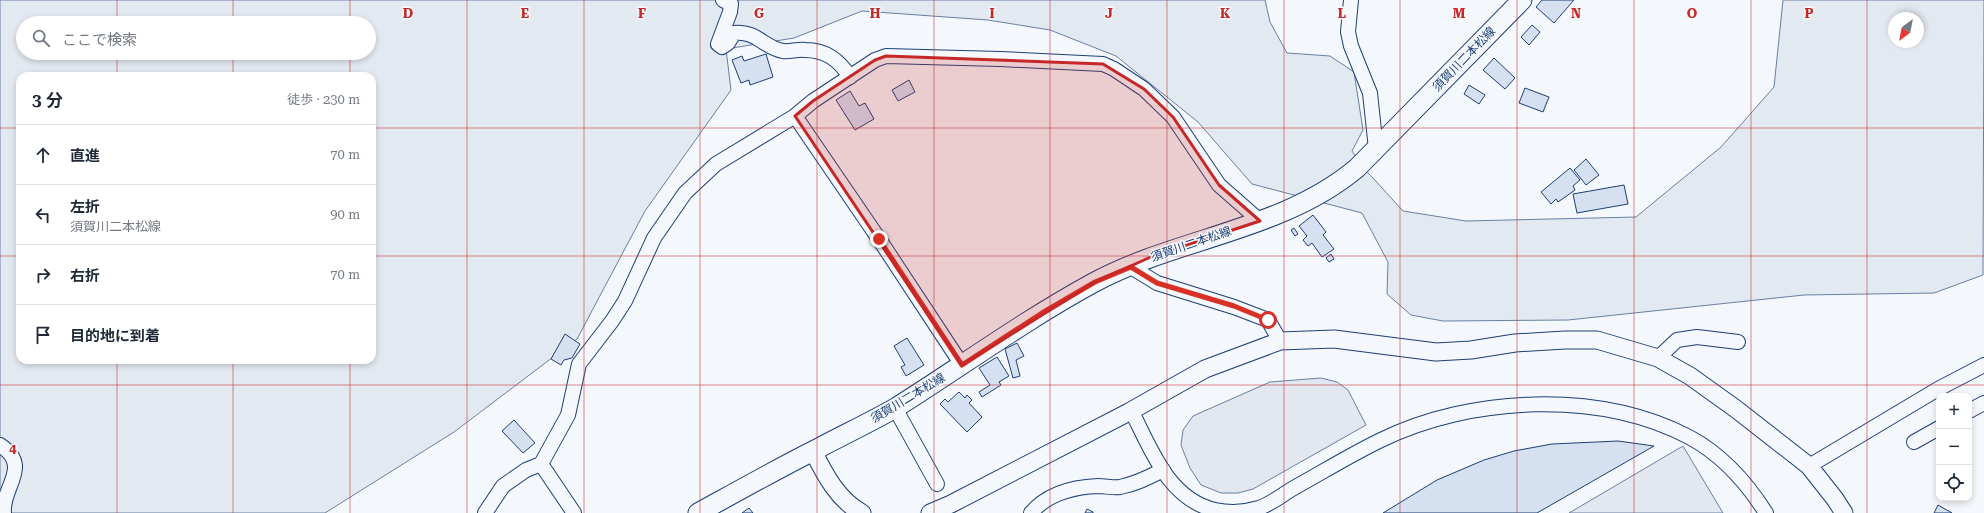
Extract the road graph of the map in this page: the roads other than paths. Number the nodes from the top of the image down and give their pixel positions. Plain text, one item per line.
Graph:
1 (723, 0) edge
2 (1351, 0) edge
3 (1522, 0) edge
4 (850, 77) junction
5 (795, 116) junction
6 (1376, 148) junction
7 (1260, 221) junction
8 (1131, 267) junction
9 (1280, 341) junction
10 (1738, 342) dead end
11 (1658, 358) junction
12 (962, 365) junction
13 (1984, 365) edge
14 (1984, 403) edge
15 (895, 408) junction
16 (1972, 409) edge
17 (1132, 410) junction
18 (1937, 429) edge
19 (1914, 442) dead end
20 (0, 445) edge
21 (813, 451) junction
22 (541, 464) junction
23 (1809, 466) junction
24 (1164, 470) junction
25 (937, 484) dead end
26 (953, 509) edge
27 (4, 513) edge
28 (485, 513) edge
29 (574, 513) edge
30 (698, 513) edge
31 (862, 513) edge
32 (930, 513) edge
33 (1031, 513) edge
34 (1766, 513) edge
35 (1844, 513) edge

1 - 4 street
2 - 6 street
3 - 6 main road, 須賀川二本松線
4 - 5 street
4 - 7 street
5 - 12 street
5 - 22 street
6 - 7 main road, 須賀川二本松線
7 - 8 main road, 須賀川二本松線
8 - 9 street
8 - 12 main road, 須賀川二本松線
9 - 11 street
9 - 17 street
10 - 11 street
11 - 23 street
12 - 15 main road, 須賀川二本松線
13 - 23 street
14 - 16 street
15 - 21 main road, 須賀川二本松線
15 - 25 street
17 - 24 street
17 - 26 street
18 - 19 street
20 - 27 street
21 - 30 main road, 須賀川二本松線
21 - 31 street
22 - 28 street
22 - 29 street
23 - 35 street
24 - 33 street
24 - 34 street
26 - 32 street

